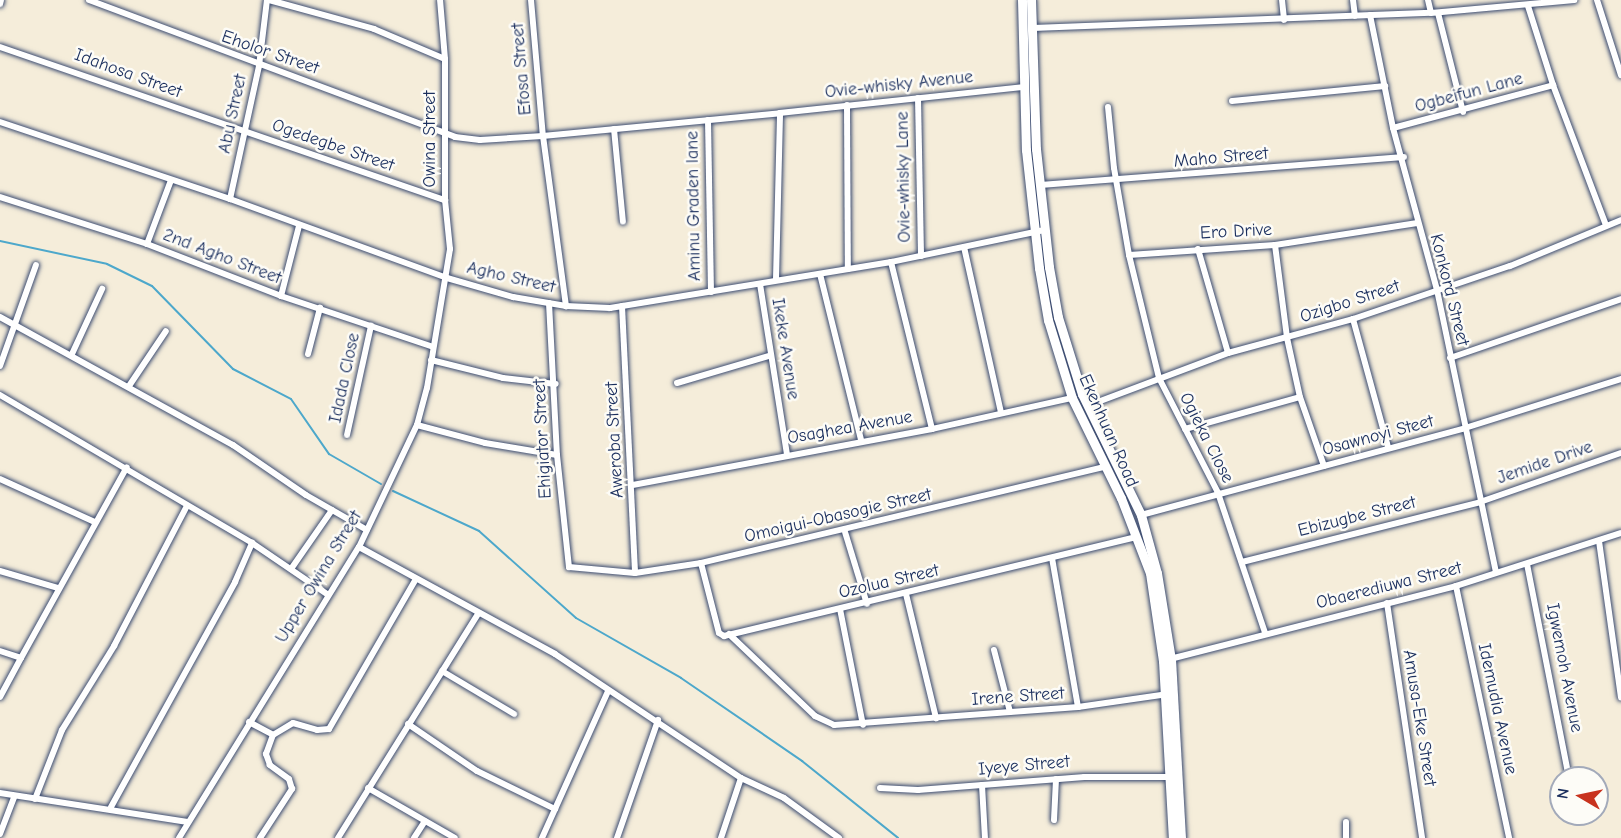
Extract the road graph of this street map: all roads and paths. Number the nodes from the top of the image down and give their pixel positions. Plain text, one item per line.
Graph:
1 (89, 0) edge
2 (268, 0) edge
3 (440, 0) edge
4 (531, 0) edge
5 (1022, 0) edge
6 (1031, 0) edge
7 (1282, 0) edge
8 (1353, 0) edge
9 (1428, 0) edge
10 (1574, 0) edge
11 (1597, 0) edge
12 (1516, 3) edge
13 (1528, 6) junction
14 (1434, 13) junction
15 (1370, 15) junction
16 (1355, 16) junction
17 (1284, 20) junction
18 (1033, 28) junction
19 (0, 47) edge
20 (445, 59) junction
21 (259, 66) junction
22 (1621, 75) edge
23 (1553, 85) junction
24 (1385, 86) junction
25 (1022, 87) junction
26 (918, 98) junction
27 (1232, 101) dead end
28 (847, 105) junction
29 (1108, 107) dead end
30 (1463, 112) junction
31 (780, 113) junction
32 (708, 120) junction
33 (0, 122) edge
34 (1393, 128) junction
35 (614, 129) junction
36 (443, 130) junction
37 (244, 132) junction
38 (543, 136) junction
39 (1404, 157) junction
40 (171, 180) junction
41 (1116, 182) junction
42 (1040, 185) junction
43 (0, 197) edge
44 (230, 199) junction
45 (445, 200) junction
46 (1621, 220) edge
47 (623, 222) dead end
48 (1417, 223) junction
49 (1606, 225) junction
50 (299, 226) junction
51 (1044, 230) junction
52 (1034, 231) junction
53 (147, 244) junction
54 (1275, 245) junction
55 (964, 247) junction
56 (1197, 249) junction
57 (1129, 255) junction
58 (921, 256) junction
59 (891, 262) junction
60 (36, 265) dead end
61 (848, 269) junction
62 (820, 274) junction
63 (447, 278) junction
64 (776, 279) junction
65 (759, 284) junction
66 (102, 289) dead end
67 (1437, 290) junction
68 (711, 292) junction
69 (281, 296) junction
70 (1621, 299) edge
71 (549, 303) junction
72 (566, 306) junction
73 (622, 306) junction
74 (320, 308) junction
75 (0, 317) edge
76 (1353, 318) junction
77 (13, 322) junction
78 (371, 326) junction
79 (166, 331) dead end
80 (1287, 338) junction
81 (433, 348) junction
82 (1228, 353) junction
83 (72, 354) junction
84 (308, 354) dead end
85 (769, 356) junction
86 (1450, 358) junction
87 (431, 360) junction
88 (0, 366) edge
89 (1159, 378) junction
90 (1621, 379) edge
91 (677, 383) dead end
92 (556, 384) junction
93 (129, 386) junction
94 (0, 394) edge
95 (1300, 397) junction
96 (1072, 398) junction
97 (1087, 406) junction
98 (1001, 413) junction
99 (417, 425) junction
100 (1465, 428) junction
101 (932, 429) junction
102 (1185, 429) junction
103 (347, 435) dead end
104 (861, 440) junction
105 (1388, 447) junction
106 (1621, 453) edge
107 (787, 454) junction
108 (557, 455) junction
109 (1324, 466) junction
110 (127, 467) junction
111 (1105, 467) junction
112 (0, 479) edge
113 (633, 485) junction
114 (1218, 493) junction
115 (1480, 502) junction
116 (187, 506) junction
117 (332, 510) junction
118 (1141, 515) junction
119 (95, 522) junction
120 (367, 530) junction
121 (845, 532) junction
122 (1621, 533) edge
123 (1135, 537) junction
124 (1599, 541) junction
125 (252, 543) junction
126 (359, 547) junction
127 (1052, 558) junction
128 (1242, 562) junction
129 (701, 563) junction
130 (1527, 564) junction
131 (291, 569) junction
132 (576, 569) joint
133 (0, 571) edge
134 (1496, 572) junction
135 (635, 573) junction
136 (416, 579) junction
137 (1456, 586) junction
138 (58, 588) junction
139 (327, 594) junction
140 (906, 594) junction
141 (1386, 603) junction
142 (867, 604) junction
143 (840, 609) junction
144 (478, 614) junction
145 (1265, 633) junction
146 (729, 634) junction
147 (994, 650) dead end
148 (0, 651) edge
149 (21, 658) junction
150 (1167, 660) junction
151 (442, 671) junction
152 (608, 691) junction
153 (1169, 694) junction
154 (0, 697) edge
155 (1621, 697) edge
156 (1078, 707) junction
157 (1010, 711) junction
158 (514, 714) dead end
159 (936, 718) junction
160 (658, 720) junction
161 (249, 722) junction
162 (408, 724) junction
163 (863, 725) junction
164 (273, 735) junction
165 (1567, 766) edge
166 (1170, 777) junction
167 (741, 778) junction
168 (1056, 779) junction
169 (982, 785) junction
170 (368, 788) junction
171 (880, 788) dead end
172 (0, 793) edge
173 (14, 797) junction
174 (35, 799) junction
175 (111, 807) junction
176 (555, 809) junction
177 (425, 820) junction
178 (1054, 820) dead end
179 (188, 822) junction
180 (1346, 822) dead end
181 (0, 834) edge
182 (178, 838) edge
183 (260, 838) edge
184 (338, 838) edge
185 (414, 838) edge
186 (454, 838) edge
187 (542, 838) edge
188 (617, 838) edge
189 (721, 838) edge
190 (839, 838) edge
191 (985, 838) edge
192 (1173, 838) edge
193 (1181, 838) edge
194 (1346, 838) edge
195 (1422, 838) edge
196 (1509, 838) edge

1 - 21 street, Eholor Street
2 - 20 street
2 - 21 street, Abu Street
3 - 20 street, Owina Street
4 - 38 street, Efosa Street
5 - 25 main road, Ekenhuan Road
6 - 18 main road, Ekenhuan Road
7 - 17 street
8 - 16 street
9 - 14 street
10 - 13 street
11 - 22 street
12 - 13 street
12 - 14 street
13 - 23 street
14 - 15 street
14 - 30 street
15 - 16 street
15 - 24 street, Konkord Street
16 - 17 street
17 - 18 street
18 - 42 main road, Ekenhuan Road
19 - 37 street, Idahosa Street
20 - 36 street, Owina Street
21 - 36 street, Eholor Street
21 - 37 street, Abu Street
23 - 30 street, Ogbeifun Lane
23 - 49 street
24 - 27 street
24 - 34 street, Konkord Street
25 - 26 street, Ovie-whisky Avenue
25 - 52 main road, Ekenhuan Road
26 - 28 street, Ovie-whisky Avenue
26 - 58 street, Ovie-whisky Lane
28 - 31 street, Ovie-whisky Avenue
28 - 61 street
29 - 41 street
30 - 34 street, Ogbeifun Lane
31 - 32 street, Ovie-whisky Avenue
31 - 64 street
32 - 35 street, Ovie-whisky Avenue
32 - 68 street, Aminu Graden lane
33 - 40 street, Agho Street
34 - 39 street, Konkord Street
35 - 38 street, Ovie-whisky Avenue
35 - 47 street
36 - 38 street, Eholor Street
36 - 45 street, Owina Street
37 - 44 street, Abu Street
37 - 45 street, Ogedegbe Street
38 - 72 street, Efosa Street
39 - 41 street, Maho Street
39 - 48 street, Konkord Street
40 - 44 street, Agho Street
40 - 53 street
41 - 42 street, Maho Street
41 - 57 street
42 - 51 main road, Ekenhuan Road
43 - 53 street, 2nd Agho Street
44 - 50 street, Agho Street
45 - 63 street, Owina Street
46 - 49 street, Ozigbo Street
48 - 54 street, Ero Drive
48 - 67 street, Konkord Street
49 - 67 street, Ozigbo Street
50 - 63 street, Agho Street
50 - 69 street
51 - 52 street, Agho Street
51 - 97 main road, Ekenhuan Road
52 - 55 street, Agho Street
52 - 96 main road, Ekenhuan Road
53 - 69 street, 2nd Agho Street
54 - 56 street, Ero Drive
54 - 80 street
55 - 58 street, Agho Street
55 - 98 street
56 - 57 street, Ero Drive
56 - 82 street
57 - 89 street, Ogieka Close
58 - 59 street, Agho Street
59 - 61 street, Agho Street
59 - 101 street
60 - 77 street
61 - 62 street, Agho Street
62 - 64 street, Agho Street
62 - 104 street
63 - 71 street, Agho Street
63 - 81 street, Upper Owina Street
64 - 65 street, Agho Street
65 - 68 street, Agho Street
65 - 85 street, Ikeke Avenue
66 - 83 street
67 - 76 street, Ozigbo Street
67 - 86 street, Konkord Street
68 - 73 street, Agho Street
69 - 74 street, 2nd Agho Street
70 - 86 street
71 - 72 street, Agho Street
71 - 92 street, Ehigiator Street
72 - 73 street, Agho Street
73 - 113 street, Aweroba Street
74 - 78 street, 2nd Agho Street
74 - 84 street
75 - 77 street
76 - 80 street, Ozigbo Street
76 - 105 street
77 - 83 street
77 - 88 street
78 - 81 street, 2nd Agho Street
78 - 103 street, Idada Close
79 - 93 street
80 - 82 street, Ozigbo Street
80 - 95 street
81 - 87 street, Upper Owina Street
82 - 89 street, Ozigbo Street
83 - 93 street
85 - 91 street
85 - 107 street, Ikeke Avenue
86 - 100 street, Konkord Street
87 - 92 street
87 - 99 street, Upper Owina Street
89 - 97 street, Ozigbo Street
89 - 102 street, Ogieka Close
90 - 100 street, Osawnoyi Steet
92 - 108 street, Ehigiator Street
93 - 117 street
94 - 110 street
95 - 102 street
95 - 109 street
96 - 98 street, Osaghea Avenue
96 - 111 main road, Ekenhuan Road
97 - 118 main road, Ekenhuan Road
98 - 101 street, Osaghea Avenue
99 - 108 street
99 - 120 street, Upper Owina Street
100 - 105 street, Osawnoyi Steet
100 - 115 street, Konkord Street
101 - 104 street, Osaghea Avenue
102 - 114 street, Ogieka Close
104 - 107 street, Osaghea Avenue
105 - 109 street, Osawnoyi Steet
106 - 115 street, Jemide Drive
107 - 113 street, Osaghea Avenue
108 - 132 street, Ehigiator Street
109 - 114 street, Osawnoyi Steet
110 - 116 street
110 - 119 street
111 - 121 street, Omoigui-Obasogie Street
111 - 123 main road, Ekenhuan Road
112 - 119 street
113 - 135 street, Aweroba Street
114 - 118 street, Osawnoyi Steet
114 - 128 street, Ogieka Close
115 - 128 street, Ebizugbe Street
115 - 134 street, Konkord Street
116 - 125 street
116 - 174 street
117 - 120 street
117 - 131 street
118 - 150 main road, Ekenhuan Road
119 - 138 street
120 - 126 street, Upper Owina Street
121 - 129 street, Omoigui-Obasogie Street
121 - 142 street
122 - 124 street, Obaerediuwa Street
123 - 127 street, Ozolua Street
123 - 150 main road, Ekenhuan Road
124 - 130 street, Obaerediuwa Street
124 - 155 street
125 - 131 street
125 - 175 street
126 - 136 street
126 - 139 street, Upper Owina Street
127 - 140 street, Ozolua Street
127 - 156 street
128 - 145 street, Ogieka Close
129 - 135 street, Omoigui-Obasogie Street
129 - 146 street
130 - 134 street, Obaerediuwa Street
130 - 165 street, Igwemoh Avenue
131 - 139 street
132 - 135 street, Omoigui-Obasogie Street
133 - 138 street
134 - 137 street, Obaerediuwa Street
136 - 144 street
136 - 164 street
137 - 141 street, Obaerediuwa Street
137 - 196 street, Idemudia Avenue
138 - 149 street
139 - 161 street, Upper Owina Street
140 - 142 street, Ozolua Street
140 - 159 street
141 - 145 street, Obaerediuwa Street
141 - 195 street, Amusa-Eke Street
142 - 143 street, Ozolua Street
143 - 146 street, Ozolua Street
143 - 163 street
144 - 151 street
144 - 152 street
145 - 150 street, Obaerediuwa Street
146 - 163 street, Irene Street
147 - 157 street
148 - 149 street
149 - 154 street
150 - 153 main road, Ekenhuan Road
151 - 158 street
151 - 162 street
152 - 160 street
152 - 176 street
153 - 156 street, Irene Street
153 - 166 main road, Ekenhuan Road
153 - 193 main road, Ekenhuan Road
156 - 157 street, Irene Street
157 - 159 street, Irene Street
159 - 163 street, Irene Street
160 - 167 street
160 - 188 street
161 - 164 street
161 - 179 street, Upper Owina Street
162 - 170 street
162 - 176 street
164 - 183 street
166 - 168 street, Iyeye Street
166 - 192 main road, Ekenhuan Road
167 - 189 street
167 - 190 street
168 - 169 street, Iyeye Street
168 - 178 street
169 - 171 street, Iyeye Street
169 - 191 street
170 - 177 street
170 - 184 street
172 - 173 street
173 - 174 street
173 - 181 street
174 - 175 street
175 - 179 street
176 - 187 street
177 - 185 street
177 - 186 street
179 - 182 street, Upper Owina Street
180 - 194 street

